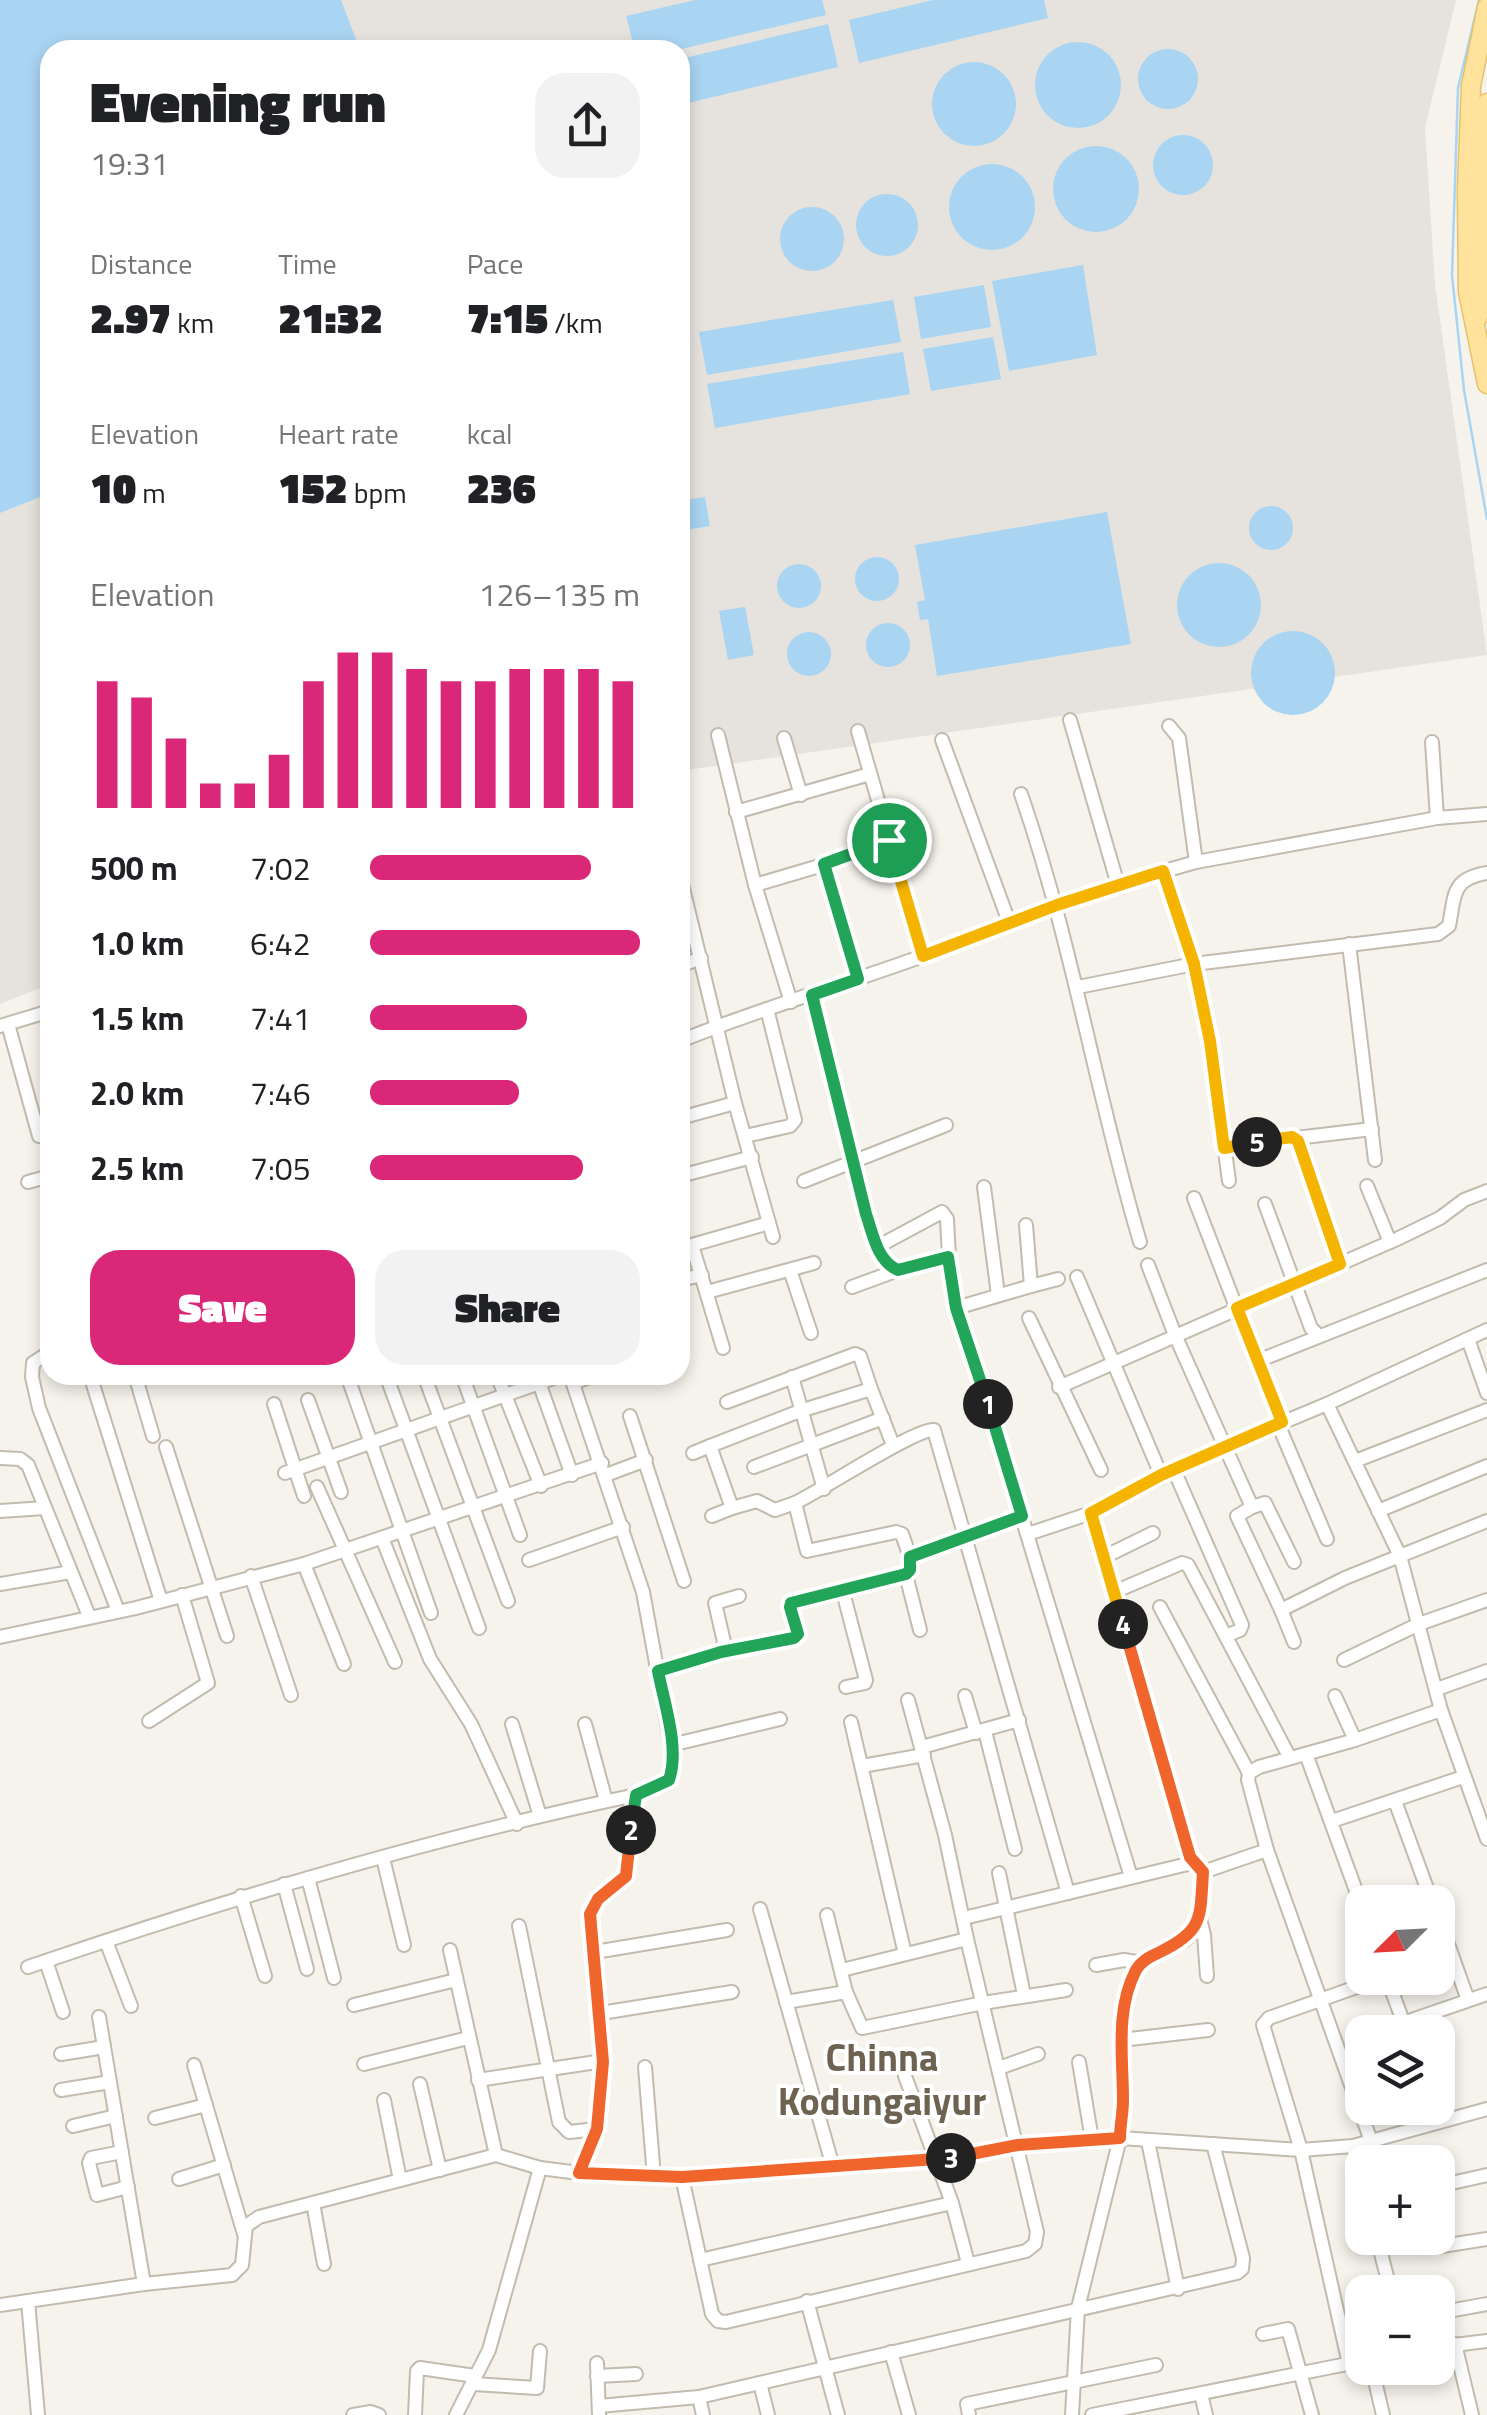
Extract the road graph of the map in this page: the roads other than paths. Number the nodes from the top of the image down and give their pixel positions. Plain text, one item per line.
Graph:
1 (1487, 7) edge
2 (1487, 103) edge
3 (1484, 192) edge
4 (1482, 327) edge
5 (1487, 384) edge
6 (1070, 720) dead end
7 (1169, 726) dead end
8 (858, 732) dead end
9 (718, 735) dead end
10 (784, 738) dead end
11 (942, 740) dead end
12 (1432, 742) dead end
13 (870, 774) junction
14 (1022, 794) dead end
15 (801, 795) junction
16 (736, 812) junction
17 (1487, 814) edge
18 (1438, 818) junction
19 (889, 840) junction
20 (1196, 862) junction
21 (824, 864) junction
22 (1163, 871) junction
23 (1487, 873) edge
24 (755, 885) junction
25 (1118, 885) junction
26 (1057, 905) junction
27 (690, 915) edge
28 (1009, 922) junction
29 (1349, 944) junction
30 (923, 956) junction
31 (701, 958) junction
32 (690, 962) edge
33 (1194, 964) junction
34 (858, 979) junction
35 (1078, 987) junction
36 (812, 995) junction
37 (791, 1002) junction
38 (767, 1009) junction
39 (40, 1014) edge
40 (4, 1025) edge
41 (716, 1026) junction
42 (690, 1036) edge
43 (735, 1103) junction
44 (690, 1115) edge
45 (946, 1125) dead end
46 (1372, 1129) junction
47 (39, 1136) dead end
48 (744, 1136) junction
49 (1296, 1138) junction
50 (1224, 1148) junction
51 (752, 1157) junction
52 (1375, 1160) dead end
53 (853, 1161) junction
54 (690, 1173) edge
55 (40, 1179) edge
56 (804, 1181) dead end
57 (1229, 1181) dead end
58 (28, 1182) dead end
59 (1366, 1186) dead end
60 (984, 1187) dead end
61 (1487, 1191) edge
62 (1194, 1198) dead end
63 (1264, 1204) dead end
64 (1026, 1225) dead end
65 (1140, 1242) dead end
66 (1390, 1242) junction
67 (877, 1246) junction
68 (948, 1257) junction
69 (814, 1264) dead end
70 (1340, 1264) junction
71 (1148, 1265) dead end
72 (790, 1270) junction
73 (898, 1270) junction
74 (1487, 1270) edge
75 (702, 1275) junction
76 (1077, 1277) dead end
77 (690, 1278) edge
78 (1058, 1279) dead end
79 (1297, 1282) junction
80 (1031, 1286) junction
81 (852, 1288) dead end
82 (708, 1292) junction
83 (998, 1296) junction
84 (956, 1308) junction
85 (1237, 1308) junction
86 (1028, 1318) dead end
87 (1487, 1330) edge
88 (811, 1333) dead end
89 (1175, 1335) junction
90 (1318, 1335) junction
91 (1468, 1339) junction
92 (723, 1348) dead end
93 (1256, 1358) junction
94 (40, 1359) edge
95 (1115, 1362) junction
96 (792, 1377) junction
97 (93, 1385) edge
98 (138, 1385) edge
99 (350, 1385) edge
100 (390, 1385) edge
101 (428, 1385) edge
102 (466, 1385) edge
103 (500, 1385) edge
104 (525, 1385) edge
105 (540, 1385) edge
106 (572, 1385) edge
107 (1059, 1387) junction
108 (871, 1389) junction
109 (1487, 1393) edge
110 (504, 1395) junction
111 (308, 1400) dead end
112 (727, 1402) dead end
113 (274, 1404) dead end
114 (1327, 1404) junction
115 (474, 1406) junction
116 (1487, 1410) edge
117 (800, 1411) junction
118 (630, 1416) dead end
119 (442, 1418) junction
120 (882, 1418) junction
121 (1280, 1423) junction
122 (408, 1430) junction
123 (153, 1436) dead end
124 (371, 1444) junction
125 (893, 1445) junction
126 (710, 1446) junction
127 (1226, 1446) junction
128 (166, 1447) dead end
129 (811, 1448) junction
130 (693, 1452) dead end
131 (0, 1458) edge
132 (329, 1458) junction
133 (646, 1460) junction
134 (1355, 1461) junction
135 (1487, 1466) edge
136 (754, 1467) dead end
137 (604, 1469) junction
138 (1100, 1470) dead end
139 (290, 1471) junction
140 (1168, 1473) junction
141 (572, 1475) junction
142 (540, 1486) junction
143 (317, 1487) dead end
144 (824, 1490) junction
145 (341, 1492) dead end
146 (304, 1496) dead end
147 (508, 1497) junction
148 (795, 1502) junction
149 (1252, 1507) junction
150 (45, 1508) junction
151 (474, 1508) junction
152 (732, 1508) junction
153 (1378, 1510) junction
154 (0, 1512) edge
155 (1091, 1513) junction
156 (712, 1516) dead end
157 (1022, 1516) junction
158 (439, 1520) junction
159 (1487, 1521) edge
160 (623, 1527) junction
161 (401, 1532) junction
162 (1153, 1533) dead end
163 (1028, 1534) junction
164 (520, 1535) dead end
165 (965, 1537) junction
166 (382, 1538) junction
167 (1327, 1539) dead end
168 (345, 1548) junction
169 (1400, 1556) junction
170 (910, 1557) junction
171 (1104, 1557) junction
172 (529, 1560) dead end
173 (1294, 1562) dead end
174 (304, 1564) junction
175 (71, 1572) junction
176 (906, 1574) junction
177 (251, 1576) junction
178 (684, 1581) dead end
179 (0, 1584) edge
180 (210, 1587) junction
181 (843, 1592) junction
182 (1114, 1592) junction
183 (182, 1595) junction
184 (739, 1596) dead end
185 (162, 1600) junction
186 (1487, 1600) edge
187 (508, 1601) dead end
188 (1160, 1607) dead end
189 (1281, 1610) junction
190 (118, 1612) junction
191 (431, 1613) dead end
192 (89, 1616) junction
193 (1419, 1624) junction
194 (479, 1628) dead end
195 (920, 1630) dead end
196 (0, 1636) edge
197 (227, 1636) dead end
198 (1226, 1636) junction
199 (1294, 1642) dead end
200 (721, 1652) junction
201 (1344, 1660) dead end
202 (395, 1662) dead end
203 (344, 1664) dead end
204 (658, 1671) junction
205 (1487, 1671) edge
206 (846, 1687) dead end
207 (1436, 1689) junction
208 (291, 1695) dead end
209 (965, 1696) dead end
210 (1335, 1696) dead end
211 (908, 1700) dead end
212 (1441, 1710) junction
213 (780, 1719) dead end
214 (1019, 1720) junction
215 (148, 1721) dead end
216 (851, 1722) dead end
217 (512, 1724) dead end
218 (585, 1724) dead end
219 (980, 1732) junction
220 (1355, 1740) junction
221 (671, 1744) junction
222 (923, 1751) junction
223 (1306, 1754) junction
224 (1290, 1758) junction
225 (862, 1766) junction
226 (1250, 1773) junction
227 (1463, 1776) junction
228 (636, 1795) junction
229 (1395, 1800) junction
230 (606, 1802) junction
231 (540, 1816) junction
232 (1332, 1821) junction
233 (517, 1824) junction
234 (1487, 1839) edge
235 (1015, 1848) dead end
236 (1267, 1850) junction
237 (383, 1858) junction
238 (1198, 1868) junction
239 (998, 1873) dead end
240 (308, 1878) junction
241 (1131, 1878) junction
242 (284, 1884) junction
243 (1354, 1885) edge
244 (1426, 1885) edge
245 (1068, 1893) junction
246 (241, 1896) junction
247 (1008, 1908) junction
248 (760, 1909) dead end
249 (828, 1915) dead end
250 (964, 1918) junction
251 (1200, 1920) junction
252 (519, 1926) dead end
253 (728, 1930) dead end
254 (966, 1939) junction
255 (106, 1941) junction
256 (404, 1945) dead end
257 (450, 1950) dead end
258 (595, 1952) junction
259 (905, 1954) junction
260 (46, 1961) junction
261 (1142, 1963) junction
262 (1455, 1964) edge
263 (1096, 1965) dead end
264 (28, 1967) dead end
265 (308, 1968) dead end
266 (842, 1970) junction
267 (266, 1976) dead end
268 (1206, 1976) dead end
269 (334, 1978) dead end
270 (456, 1980) junction
271 (1066, 1990) dead end
272 (1345, 1991) edge
273 (732, 1992) dead end
274 (846, 1992) junction
275 (1487, 1994) edge
276 (1024, 1995) junction
277 (1322, 1999) junction
278 (1468, 2000) junction
279 (786, 2002) junction
280 (983, 2002) junction
281 (354, 2005) dead end
282 (130, 2006) dead end
283 (63, 2012) dead end
284 (600, 2013) junction
285 (1434, 2015) edge
286 (98, 2017) dead end
287 (1208, 2030) dead end
288 (468, 2038) junction
289 (1122, 2040) junction
290 (104, 2047) junction
291 (61, 2054) dead end
292 (1038, 2054) dead end
293 (603, 2062) junction
294 (1079, 2062) dead end
295 (364, 2064) dead end
296 (194, 2065) dead end
297 (644, 2067) dead end
298 (999, 2068) junction
299 (548, 2070) junction
300 (905, 2076) dead end
301 (478, 2080) junction
302 (110, 2082) junction
303 (420, 2084) dead end
304 (62, 2090) dead end
305 (384, 2100) dead end
306 (206, 2105) junction
307 (1487, 2109) edge
308 (1455, 2112) edge
309 (116, 2116) junction
310 (155, 2118) dead end
311 (1410, 2125) edge
312 (73, 2126) dead end
313 (597, 2129) junction
314 (1120, 2138) junction
315 (1092, 2140) junction
316 (1148, 2141) junction
317 (1371, 2141) junction
318 (1213, 2144) junction
319 (1018, 2145) junction
320 (1357, 2145) edge
321 (1345, 2147) edge
322 (1302, 2150) junction
323 (122, 2152) junction
324 (496, 2155) junction
325 (936, 2160) junction
326 (224, 2165) junction
327 (833, 2167) junction
328 (540, 2168) junction
329 (440, 2170) junction
330 (579, 2173) junction
331 (1487, 2174) edge
332 (654, 2177) junction
333 (682, 2177) junction
334 (180, 2178) dead end
335 (400, 2180) junction
336 (1455, 2182) edge
337 (128, 2188) junction
338 (313, 2203) junction
339 (952, 2203) junction
340 (244, 2234) junction
341 (1487, 2239) edge
342 (1455, 2244) edge
343 (700, 2260) junction
344 (968, 2263) junction
345 (324, 2264) dead end
346 (144, 2284) junction
347 (1178, 2289) junction
348 (28, 2301) junction
349 (806, 2301) junction
350 (1487, 2304) edge
351 (0, 2305) edge
352 (1078, 2308) junction
353 (1455, 2310) edge
354 (1345, 2320) edge
355 (1263, 2334) dead end
356 (1455, 2344) edge
357 (1486, 2346) edge
358 (1455, 2348) edge
359 (540, 2352) dead end
360 (891, 2352) junction
361 (1156, 2365) dead end
362 (1345, 2365) edge
363 (825, 2368) junction
364 (636, 2374) dead end
365 (1300, 2375) junction
366 (474, 2380) junction
367 (760, 2383) junction
368 (1072, 2383) junction
369 (1376, 2385) edge
370 (1201, 2394) junction
371 (699, 2397) junction
372 (599, 2410) edge
373 (1131, 2412) edge
374 (38, 2415) edge
375 (353, 2415) edge
376 (378, 2415) edge
377 (415, 2415) edge
378 (456, 2415) edge
379 (702, 2415) edge
380 (768, 2415) edge
381 (838, 2415) edge
382 (908, 2415) edge
383 (969, 2415) edge
384 (1072, 2415) edge
385 (1092, 2415) edge
386 (1206, 2415) edge
387 (1312, 2415) edge
388 (1383, 2415) edge
389 (1472, 2415) edge

1 - 4 main road
2 - 3 main road
3 - 4 main road
4 - 5 main road
6 - 25 street
7 - 20 street
8 - 13 street
9 - 16 street
10 - 15 street
11 - 28 street
12 - 18 street
13 - 15 street
13 - 19 street
14 - 26 street
15 - 16 street
16 - 24 street
17 - 18 street
18 - 20 street
19 - 21 street
19 - 30 street
20 - 22 street
21 - 24 street
21 - 34 street
22 - 25 street
22 - 33 street
23 - 29 street
24 - 37 street
25 - 26 street
26 - 28 street
26 - 35 street
27 - 31 street
28 - 30 street
29 - 33 street
29 - 46 street
30 - 34 street
31 - 32 street
31 - 41 street
33 - 35 street
33 - 50 street
34 - 36 street
35 - 65 street
36 - 37 street
36 - 53 street
37 - 38 street
38 - 41 street
38 - 48 street
39 - 40 street
40 - 47 street
41 - 42 street
41 - 43 street
43 - 44 street
43 - 48 street
45 - 53 street
46 - 49 street
46 - 52 street
48 - 51 street
49 - 50 street
49 - 70 street
50 - 57 street
51 - 54 street
51 - 75 street
53 - 56 street
53 - 67 street
55 - 58 street
59 - 66 street
60 - 83 street
61 - 66 street
62 - 85 street
63 - 79 street
64 - 80 street
66 - 70 street
67 - 68 street
67 - 73 street
68 - 73 street
68 - 84 street
69 - 72 street
70 - 79 street
71 - 89 street
72 - 82 street
72 - 88 street
73 - 81 street
74 - 90 street
75 - 77 street
75 - 82 street
76 - 95 street
78 - 80 street
79 - 85 street
79 - 90 street
80 - 83 street
82 - 92 street
83 - 84 street
84 - 157 street
85 - 89 street
85 - 93 street
86 - 107 street
87 - 91 street
89 - 95 street
89 - 127 street
90 - 93 street
91 - 109 street
91 - 114 street
93 - 121 street
94 - 190 street
95 - 107 street
95 - 140 street
96 - 108 street
96 - 112 street
96 - 117 street
97 - 185 street
98 - 123 street
99 - 124 street
100 - 122 street
101 - 119 street
102 - 115 street
103 - 110 street
104 - 110 street
105 - 141 street
106 - 137 street
107 - 138 street
108 - 117 street
108 - 120 street
110 - 115 street
110 - 142 street
111 - 132 street
113 - 139 street
114 - 121 street
114 - 134 street
115 - 119 street
115 - 147 street
116 - 134 street
117 - 126 street
117 - 129 street
118 - 133 street
119 - 122 street
119 - 151 street
120 - 125 street
120 - 129 street
121 - 127 street
121 - 167 street
122 - 124 street
122 - 158 street
124 - 132 street
124 - 161 street
125 - 144 street
125 - 165 street
126 - 130 street
126 - 152 street
127 - 140 street
127 - 149 street
128 - 180 street
129 - 136 street
129 - 144 street
131 - 150 street
132 - 139 street
132 - 145 street
133 - 137 street
133 - 178 street
134 - 153 street
135 - 153 street
137 - 141 street
137 - 160 street
139 - 146 street
140 - 155 street
140 - 198 street
141 - 142 street
142 - 147 street
143 - 168 street
144 - 148 street
147 - 151 street
147 - 164 street
148 - 152 street
148 - 170 street
149 - 173 street
149 - 189 street
150 - 154 street
150 - 175 street
151 - 158 street
151 - 187 street
152 - 156 street
153 - 169 street
155 - 163 street
155 - 171 street
157 - 163 street
157 - 165 street
158 - 161 street
158 - 194 street
159 - 169 street
160 - 172 street
160 - 204 street
161 - 166 street
161 - 191 street
162 - 171 street
163 - 241 street
165 - 170 street
165 - 214 street
166 - 168 street
166 - 233 street
168 - 174 street
168 - 202 street
169 - 189 street
169 - 193 street
170 - 176 street
171 - 182 street
174 - 177 street
174 - 203 street
175 - 179 street
175 - 192 street
176 - 181 street
176 - 195 street
177 - 180 street
177 - 208 street
180 - 183 street
180 - 197 street
181 - 200 street
181 - 206 street
182 - 198 street
182 - 238 street
183 - 185 street
183 - 215 street
184 - 200 street
185 - 190 street
186 - 193 street
188 - 226 street
189 - 199 street
190 - 192 street
192 - 196 street
193 - 201 street
193 - 207 street
198 - 224 street
200 - 204 street
204 - 221 street
205 - 207 street
207 - 212 street
209 - 219 street
210 - 220 street
211 - 222 street
212 - 220 street
212 - 227 street
213 - 221 street
214 - 219 street
214 - 245 street
216 - 225 street
217 - 231 street
218 - 230 street
219 - 222 street
219 - 235 street
220 - 223 street
221 - 228 street
222 - 225 street
222 - 250 street
223 - 224 street
223 - 232 street
224 - 226 street
225 - 259 street
226 - 236 street
227 - 229 street
227 - 234 street
228 - 230 street
228 - 258 street
229 - 232 street
229 - 244 street
230 - 231 street
231 - 233 street
232 - 243 street
233 - 237 street
236 - 238 street
236 - 277 street
237 - 240 street
237 - 256 street
238 - 241 street
238 - 251 street
239 - 247 street
240 - 242 street
240 - 269 street
241 - 245 street
242 - 246 street
242 - 265 street
245 - 247 street
246 - 255 street
246 - 267 street
247 - 250 street
247 - 276 street
248 - 279 street
249 - 266 street
250 - 254 street
251 - 261 street
251 - 268 street
252 - 299 street
253 - 258 street
254 - 259 street
254 - 280 street
255 - 260 street
255 - 282 street
257 - 270 street
258 - 284 street
259 - 266 street
260 - 264 street
260 - 283 street
261 - 263 street
261 - 289 street
262 - 278 street
266 - 274 street
270 - 281 street
270 - 288 street
271 - 276 street
272 - 277 street
273 - 284 street
274 - 279 street
274 - 280 street
275 - 278 street
276 - 280 street
277 - 317 street
277 - 322 street
278 - 285 street
279 - 327 street
280 - 298 street
284 - 293 street
286 - 290 street
287 - 289 street
288 - 295 street
288 - 301 street
289 - 314 street
290 - 291 street
290 - 302 street
292 - 298 street
293 - 299 street
293 - 313 street
294 - 315 street
296 - 306 street
297 - 332 street
298 - 319 street
299 - 301 street
299 - 313 street
300 - 325 street
301 - 324 street
302 - 304 street
302 - 309 street
303 - 329 street
305 - 335 street
306 - 310 street
306 - 326 street
307 - 308 street
309 - 312 street
309 - 323 street
311 - 317 street
313 - 330 street
314 - 315 street
314 - 316 street
314 - 352 street
315 - 319 street
316 - 318 street
316 - 347 street
317 - 320 street
318 - 322 street
318 - 347 street
319 - 325 street
319 - 344 street
321 - 322 street
322 - 354 street
323 - 337 street
323 - 337 street
324 - 328 street
324 - 329 street
325 - 327 street
325 - 339 street
326 - 334 street
326 - 340 street
327 - 333 street
328 - 330 street
328 - 366 street
329 - 335 street
330 - 332 street
331 - 336 street
332 - 333 street
333 - 343 street
335 - 338 street
337 - 346 street
338 - 340 street
338 - 345 street
339 - 343 street
339 - 344 street
340 - 346 street
341 - 342 street
343 - 349 street
344 - 349 street
346 - 348 street
347 - 352 street
348 - 351 street
348 - 374 street
349 - 363 street
350 - 353 street
352 - 360 street
352 - 368 street
355 - 365 street
356 - 357 street
358 - 389 street
359 - 366 street
360 - 363 street
360 - 382 street
361 - 368 street
362 - 365 street
363 - 367 street
363 - 381 street
364 - 372 street
365 - 370 street
365 - 387 street
366 - 377 street
366 - 378 street
367 - 371 street
367 - 380 street
368 - 383 street
368 - 384 street
369 - 388 street
370 - 373 street
370 - 386 street
371 - 372 street
371 - 379 street
373 - 385 street
375 - 376 street

